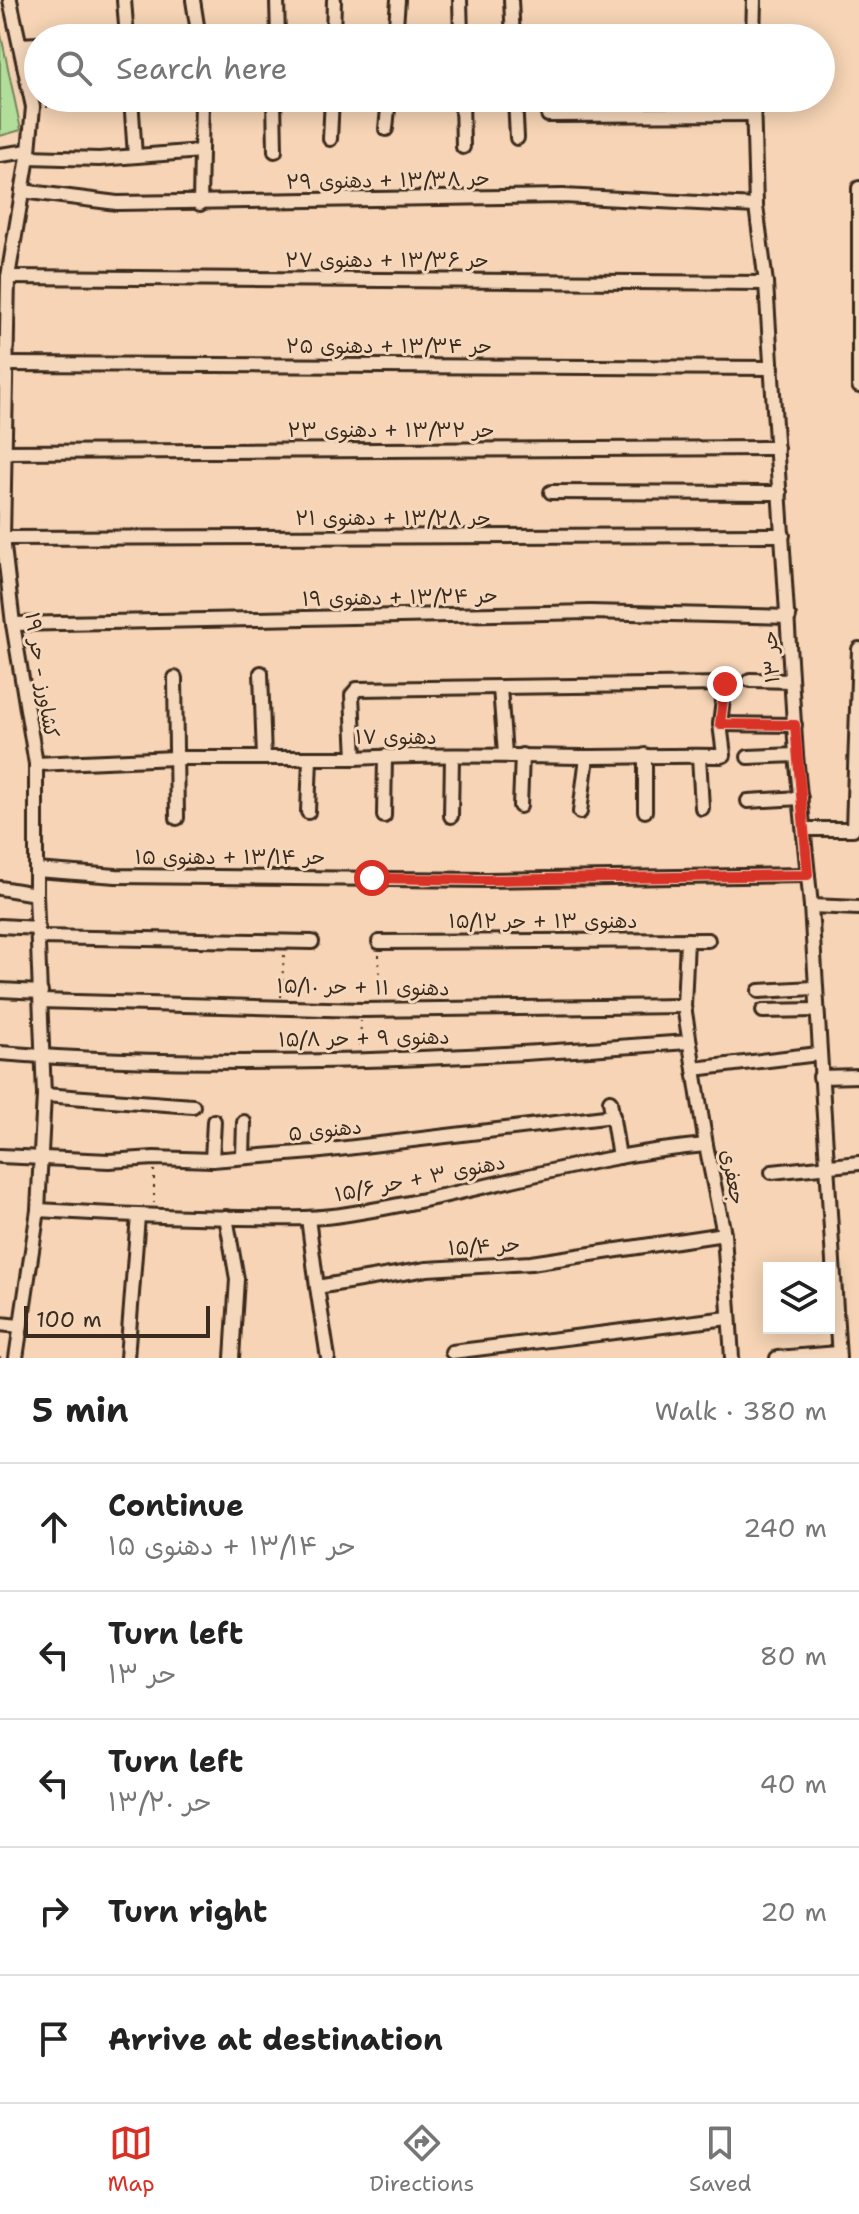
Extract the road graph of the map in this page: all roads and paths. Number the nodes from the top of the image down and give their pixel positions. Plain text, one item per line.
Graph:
1 (10, 0) edge
2 (124, 0) edge
3 (193, 0) edge
4 (277, 0) edge
5 (334, 0) edge
6 (398, 0) edge
7 (460, 0) edge
8 (511, 0) edge
9 (754, 0) edge
10 (126, 24) edge
11 (197, 24) edge
12 (278, 24) edge
13 (333, 24) edge
14 (396, 24) edge
15 (461, 24) edge
16 (512, 24) edge
17 (753, 24) edge
18 (20, 45) junction
19 (24, 45) edge
20 (24, 64) edge
21 (32, 112) edge
22 (132, 112) edge
23 (202, 112) edge
24 (274, 112) edge
25 (331, 112) edge
26 (388, 112) edge
27 (462, 112) edge
28 (516, 112) edge
29 (753, 114) joint
30 (548, 115) dead end
31 (386, 129) dead end
32 (517, 138) dead end
33 (330, 139) dead end
34 (463, 147) dead end
35 (201, 151) junction
36 (275, 151) dead end
37 (28, 154) junction
38 (0, 155) edge
39 (135, 156) junction
40 (859, 188) edge
41 (22, 191) junction
42 (200, 204) junction
43 (756, 206) junction
44 (8, 277) junction
45 (766, 283) junction
46 (6, 364) junction
47 (772, 368) junction
48 (859, 386) edge
49 (777, 448) junction
50 (3, 452) edge
51 (551, 492) dead end
52 (780, 493) junction
53 (783, 535) junction
54 (3, 538) junction
55 (789, 617) junction
56 (13, 624) junction
57 (859, 649) edge
58 (261, 673) dead end
59 (175, 678) dead end
60 (750, 680) dead end
61 (791, 681) junction
62 (500, 688) junction
63 (720, 724) junction
64 (795, 725) junction
65 (505, 754) junction
66 (522, 755) junction
67 (645, 755) junction
68 (796, 755) junction
69 (385, 756) junction
70 (699, 756) junction
71 (452, 757) junction
72 (587, 757) junction
73 (748, 757) dead end
74 (175, 758) junction
75 (264, 758) junction
76 (310, 758) junction
77 (355, 758) junction
78 (36, 764) junction
79 (801, 798) junction
80 (748, 801) dead end
81 (520, 806) dead end
82 (702, 808) dead end
83 (645, 811) dead end
84 (308, 812) dead end
85 (580, 812) dead end
86 (384, 816) dead end
87 (451, 816) dead end
88 (177, 818) dead end
89 (805, 829) junction
90 (36, 870) junction
91 (808, 875) junction
92 (0, 888) edge
93 (36, 894) junction
94 (811, 906) junction
95 (859, 908) edge
96 (0, 926) edge
97 (39, 932) junction
98 (687, 940) junction
99 (708, 940) dead end
100 (285, 941) junction
101 (312, 942) dead end
102 (379, 942) joint
103 (814, 988) junction
104 (0, 990) edge
105 (759, 991) dead end
106 (41, 996) junction
107 (281, 1006) junction
108 (684, 1006) junction
109 (362, 1010) junction
110 (380, 1010) junction
111 (816, 1010) junction
112 (763, 1011) dead end
113 (688, 1042) junction
114 (0, 1053) edge
115 (818, 1054) junction
116 (41, 1056) junction
117 (359, 1060) junction
118 (694, 1069) junction
119 (859, 1076) edge
120 (820, 1077) junction
121 (44, 1095) junction
122 (610, 1101) dead end
123 (193, 1106) dead end
124 (613, 1116) junction
125 (214, 1121) dead end
126 (244, 1122) dead end
127 (706, 1145) junction
128 (0, 1156) edge
129 (243, 1156) junction
130 (619, 1157) junction
131 (154, 1158) junction
132 (40, 1159) junction
133 (212, 1160) junction
134 (859, 1163) edge
135 (827, 1166) junction
136 (772, 1172) dead end
137 (38, 1210) junction
138 (138, 1216) junction
139 (154, 1217) junction
140 (226, 1217) junction
141 (308, 1218) junction
142 (724, 1234) junction
143 (830, 1262) edge
144 (317, 1287) junction
145 (728, 1318) junction
146 (0, 1324) edge
147 (19, 1326) junction
148 (835, 1331) edge
149 (452, 1352) dead end
150 (838, 1356) edge
151 (16, 1358) edge
152 (127, 1358) edge
153 (232, 1358) edge
154 (328, 1358) edge
155 (732, 1358) edge
156 (777, 1358) edge

1 - 18 street, کشاورز - حر ۱۹
2 - 10 street
3 - 11 street
4 - 12 street
5 - 13 street
6 - 14 street
7 - 15 street
8 - 16 street
9 - 17 street
18 - 19 street
18 - 20 street, کشاورز - حر ۱۹
21 - 37 street, کشاورز - حر ۱۹
22 - 39 street
23 - 35 street
24 - 36 street
25 - 33 street
26 - 31 street
27 - 34 street
28 - 32 street
29 - 30 street
29 - 43 street, حر ۱۳
35 - 39 street
35 - 42 street
37 - 38 street
37 - 39 street
37 - 41 street, کشاورز - حر ۱۹
40 - 48 street
41 - 42 street, حر ۱۳/۳۸ + دهنوی ۲۹
41 - 44 street, کشاورز - حر ۱۹
42 - 43 street, حر ۱۳/۳۸ + دهنوی ۲۹
43 - 45 street, حر ۱۳
44 - 45 street, حر ۱۳/۳۶ + دهنوی ۲۷
44 - 46 street, کشاورز - حر ۱۹
45 - 47 street, حر ۱۳
46 - 47 street, حر ۱۳/۳۴ + دهنوی ۲۵
46 - 50 street, کشاورز - حر ۱۹
47 - 49 street, حر ۱۳
49 - 50 street, حر ۱۳/۳۲ + دهنوی ۲۳
49 - 52 street, حر ۱۳
50 - 54 street, کشاورز - حر ۱۹
51 - 52 street
52 - 53 street, حر ۱۳
53 - 54 street, حر ۱۳/۲۸ + دهنوی ۲۱
53 - 55 street, حر ۱۳
54 - 56 street, کشاورز - حر ۱۹
55 - 56 street, حر ۱۳/۲۴ + دهنوی ۱۹
55 - 61 street, حر ۱۳
56 - 78 street, کشاورز - حر ۱۹
57 - 89 street
58 - 75 street
59 - 74 street
60 - 61 street
61 - 64 street, حر ۱۳
62 - 63 street
62 - 65 street
62 - 77 street
63 - 64 street
63 - 70 street
64 - 68 street, حر ۱۳
65 - 66 street, دهنوی ۱۷
65 - 71 street, دهنوی ۱۷
66 - 72 street, دهنوی ۱۷
66 - 81 street
67 - 70 street, دهنوی ۱۷
67 - 72 street, دهنوی ۱۷
67 - 83 street
68 - 73 street
68 - 79 street, حر ۱۳
69 - 71 street, دهنوی ۱۷
69 - 77 street, دهنوی ۱۷
69 - 86 street
70 - 82 street
71 - 87 street
72 - 85 street
74 - 75 street, دهنوی ۱۷
74 - 78 street, دهنوی ۱۷
74 - 88 street
75 - 76 street, دهنوی ۱۷
76 - 77 street, دهنوی ۱۷
76 - 84 street
78 - 90 street, کشاورز - حر ۱۹
79 - 80 street
79 - 89 street, حر ۱۳
89 - 91 street, حر ۱۳
90 - 91 street, حر ۱۳/۱۴ + دهنوی ۱۵
90 - 93 street, کشاورز - حر ۱۹
91 - 94 street, حر ۱۳
92 - 93 street
93 - 97 street, کشاورز - حر ۱۹
94 - 95 street
94 - 103 street, حر ۱۳
96 - 97 street
97 - 100 street
97 - 106 street, کشاورز - حر ۱۹
98 - 99 street, دهنوی ۱۳ + حر ۱۵/۱۲
98 - 102 street, دهنوی ۱۳ + حر ۱۵/۱۲
98 - 108 street, جعفری
100 - 101 street
100 - 107 path
102 - 110 path
103 - 105 street
103 - 111 street, حر ۱۳
104 - 106 street, دهنوی ۱۱ + حر ۱۵/۱۰
106 - 107 street, دهنوی ۱۱ + حر ۱۵/۱۰
106 - 116 street, کشاورز - حر ۱۹
107 - 109 street, دهنوی ۱۱ + حر ۱۵/۱۰
108 - 110 street, دهنوی ۱۱ + حر ۱۵/۱۰
108 - 113 street, جعفری
109 - 110 street, دهنوی ۱۱ + حر ۱۵/۱۰
109 - 117 path
111 - 112 street
111 - 115 street, حر ۱۳
113 - 117 street, دهنوی ۹ + حر ۱۵/۸
113 - 118 street, جعفری
114 - 116 street, دهنوی ۹ + حر ۱۵/۸
115 - 118 street
115 - 120 street, حر ۱۳
116 - 117 street, دهنوی ۹ + حر ۱۵/۸
116 - 121 street, کشاورز - حر ۱۹
118 - 127 street, جعفری
119 - 120 street
120 - 135 street, حر ۱۳
121 - 123 street
121 - 132 street, کشاورز - حر ۱۹
122 - 124 street
124 - 129 street, دهنوی ۵
124 - 130 street
125 - 133 street
126 - 129 street
127 - 130 street, دهنوی ۳ + حر ۱۵/۶
127 - 142 street, جعفری
128 - 132 street, دهنوی ۵
129 - 133 street, دهنوی ۵
130 - 141 street, دهنوی ۳ + حر ۱۵/۶
131 - 132 street, دهنوی ۵
131 - 133 street, دهنوی ۵
131 - 139 path
132 - 137 street, کشاورز - حر ۱۹
134 - 135 street
135 - 136 street
135 - 143 street, حر ۱۳
137 - 138 street, دهنوی ۳ + حر ۱۵/۶
137 - 147 street, کشاورز - حر ۱۹
138 - 139 street, دهنوی ۳ + حر ۱۵/۶
138 - 152 street
139 - 140 street, دهنوی ۳ + حر ۱۵/۶
140 - 141 street, دهنوی ۳ + حر ۱۵/۶
140 - 153 street
141 - 144 street
142 - 144 street, حر ۱۵/۴
142 - 145 street, جعفری
144 - 154 street
145 - 149 street
145 - 155 street, جعفری
146 - 147 street
147 - 151 street, کشاورز - حر ۱۹
148 - 150 street, حر ۱۳
150 - 156 street

